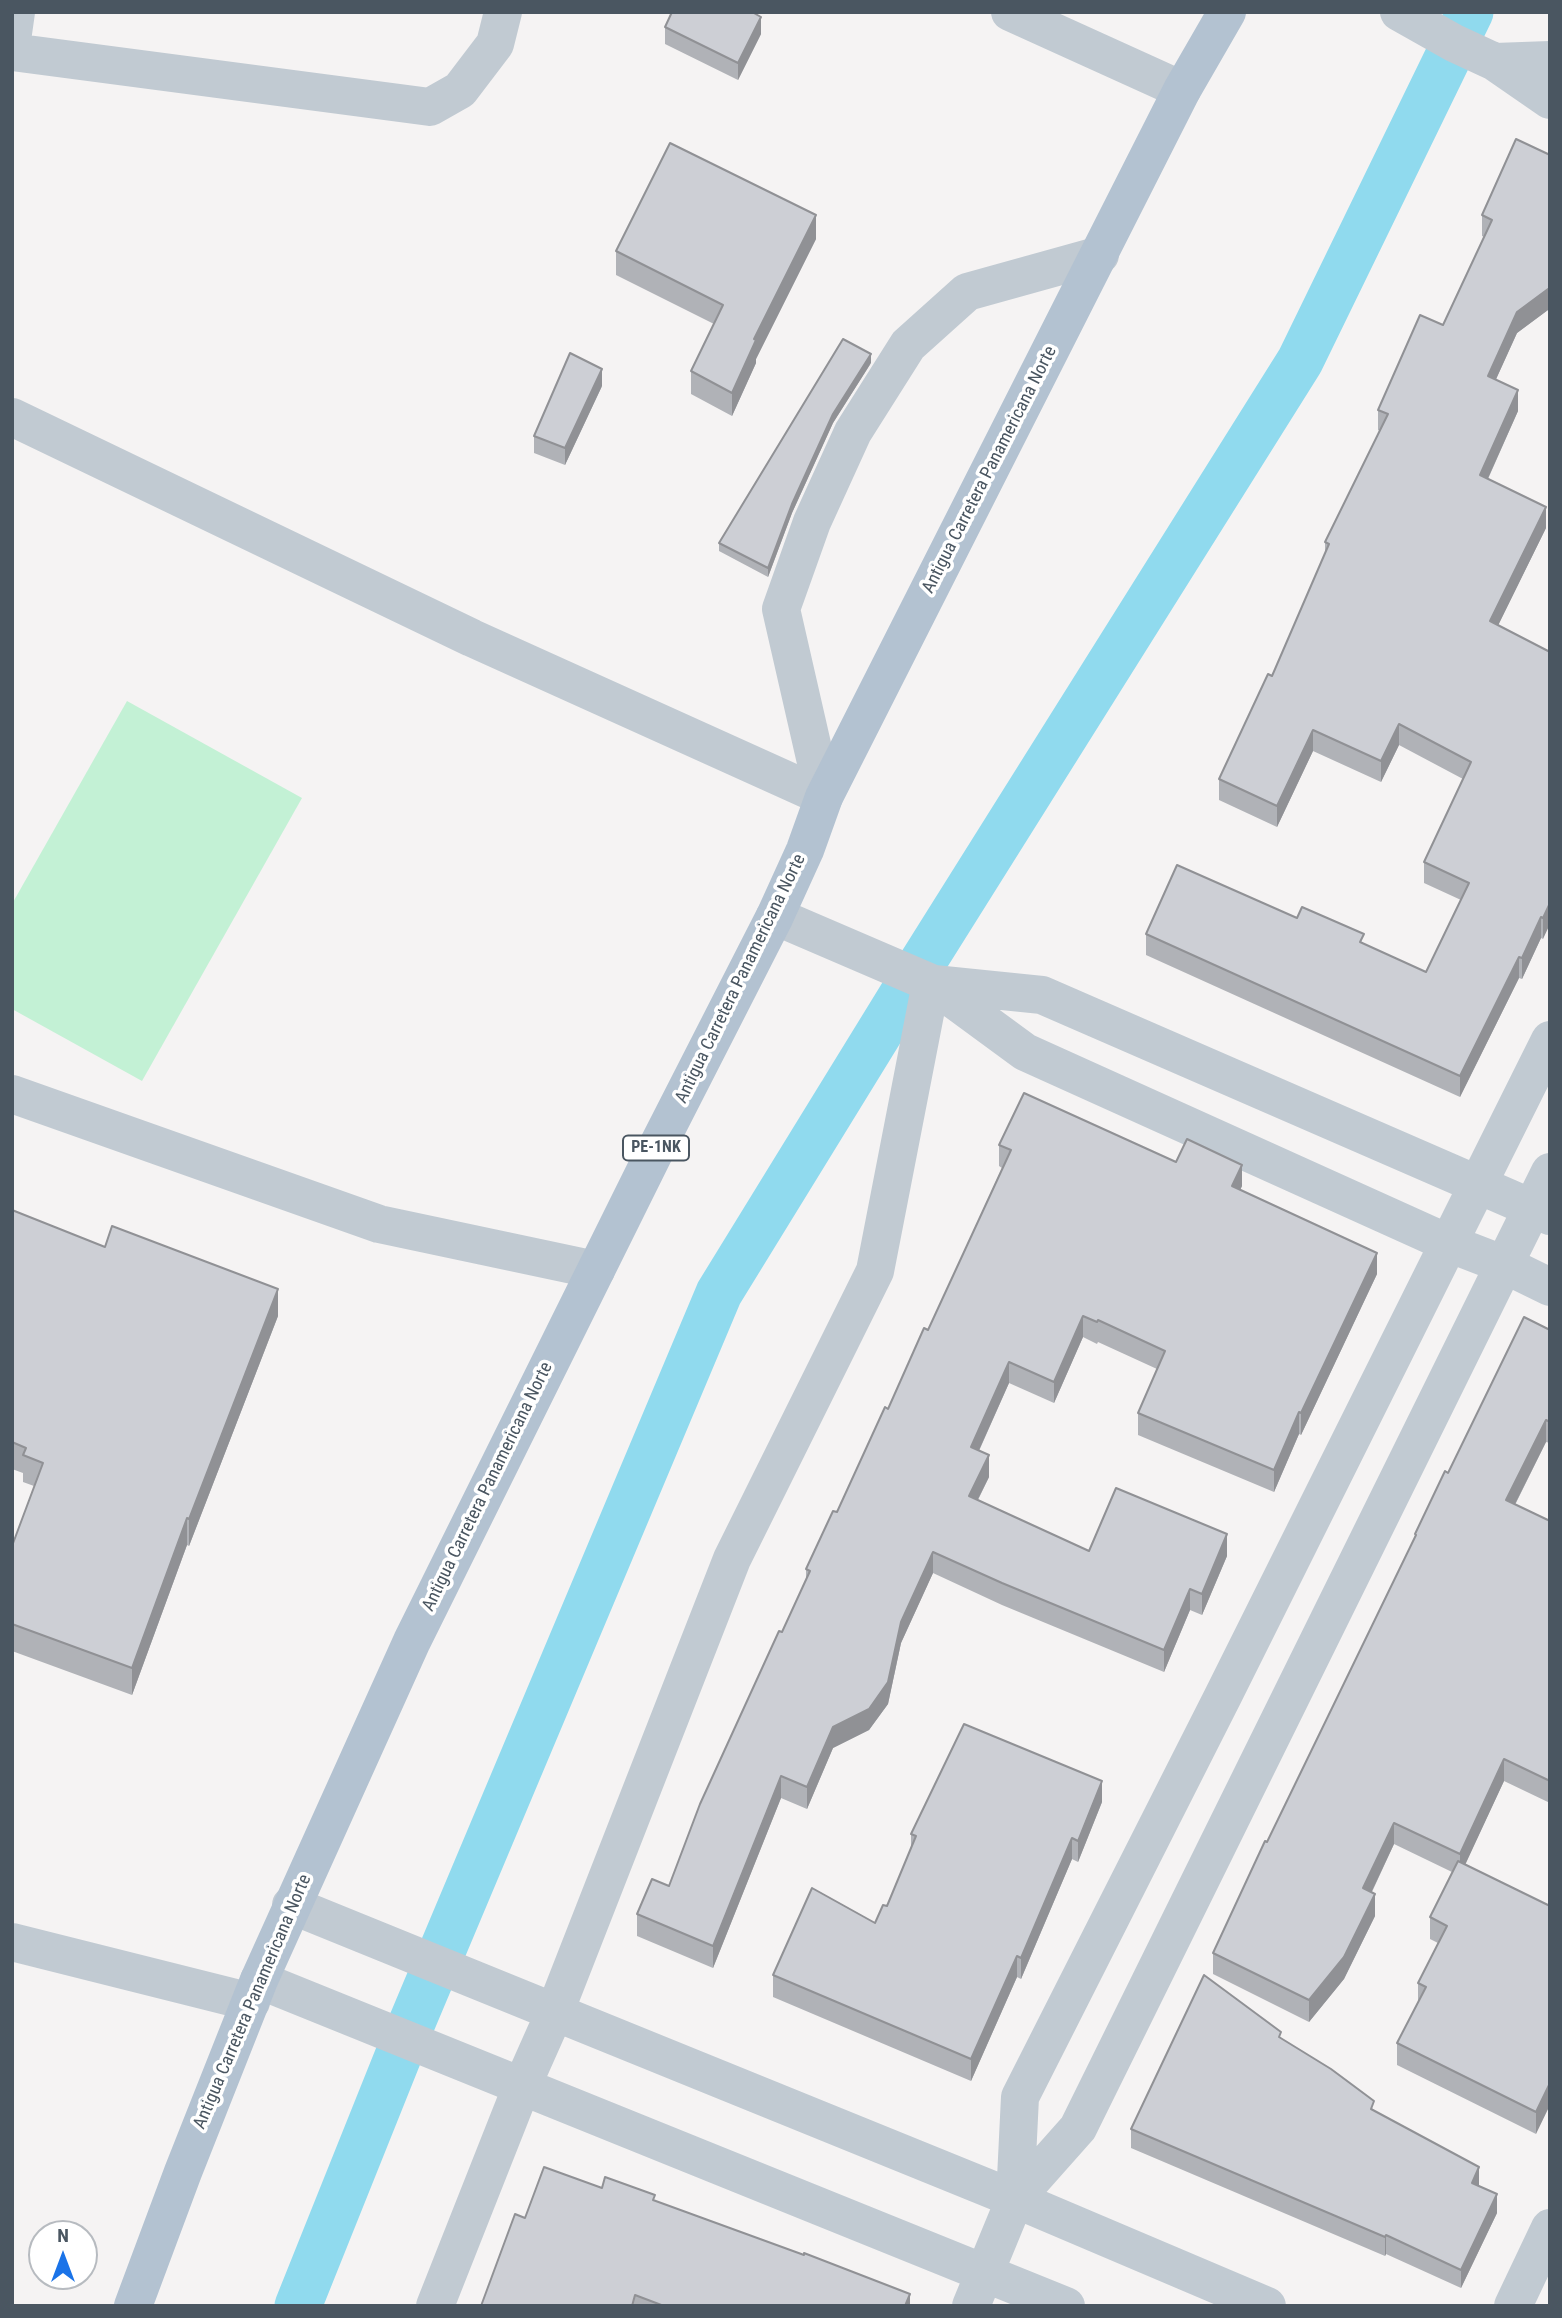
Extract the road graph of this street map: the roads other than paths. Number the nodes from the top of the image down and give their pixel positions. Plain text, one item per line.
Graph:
1 (16, 12) edge
2 (503, 12) edge
3 (1010, 12) edge
4 (1227, 12) edge
5 (1399, 12) edge
6 (12, 40) edge
7 (12, 52) edge
8 (1550, 60) edge
9 (1495, 62) junction
10 (1182, 90) junction
11 (1550, 100) edge
12 (1100, 254) junction
13 (12, 417) edge
14 (824, 797) junction
15 (775, 916) junction
16 (931, 984) junction
17 (1550, 1041) edge
18 (12, 1094) edge
19 (1550, 1172) edge
20 (1479, 1185) junction
21 (1541, 1212) edge
22 (1448, 1243) junction
23 (1504, 1265) junction
24 (596, 1270) junction
25 (1550, 1287) edge
26 (1223, 1696) junction
27 (1276, 1724) junction
28 (291, 1905) junction
29 (12, 1942) edge
30 (255, 1991) junction
31 (554, 2014) junction
32 (522, 2086) junction
33 (1015, 2199) junction
34 (1550, 2228) edge
35 (978, 2289) edge
36 (133, 2306) edge
37 (435, 2306) edge
38 (1066, 2306) edge
39 (1267, 2306) edge
40 (1513, 2306) edge

1 - 6 street
2 - 7 street
3 - 10 street
4 - 10 main road, Antigua Carretera Panamericana Norte / PE-1NK
5 - 9 street
8 - 9 street
9 - 11 street
10 - 12 main road, Antigua Carretera Panamericana Norte / PE-1NK
12 - 14 main road, Antigua Carretera Panamericana Norte / PE-1NK
12 - 14 street
13 - 14 street
14 - 15 main road, Antigua Carretera Panamericana Norte / PE-1NK
15 - 16 street
15 - 24 main road, Antigua Carretera Panamericana Norte / PE-1NK
16 - 20 street
16 - 22 street
16 - 31 street
17 - 20 street
18 - 24 street
19 - 21 street
20 - 21 street
20 - 22 street
21 - 23 street
22 - 23 street
22 - 26 street
23 - 25 street
23 - 27 street
24 - 28 main road, Antigua Carretera Panamericana Norte / PE-1NK
26 - 27 street
26 - 33 street
27 - 33 street
28 - 30 main road, Antigua Carretera Panamericana Norte / PE-1NK
28 - 31 street
29 - 30 street
30 - 32 street
30 - 36 main road, Antigua Carretera Panamericana Norte / PE-1NK
31 - 32 street
31 - 33 street
32 - 35 street
32 - 37 street
33 - 35 street
33 - 39 street
34 - 40 street
35 - 38 street

